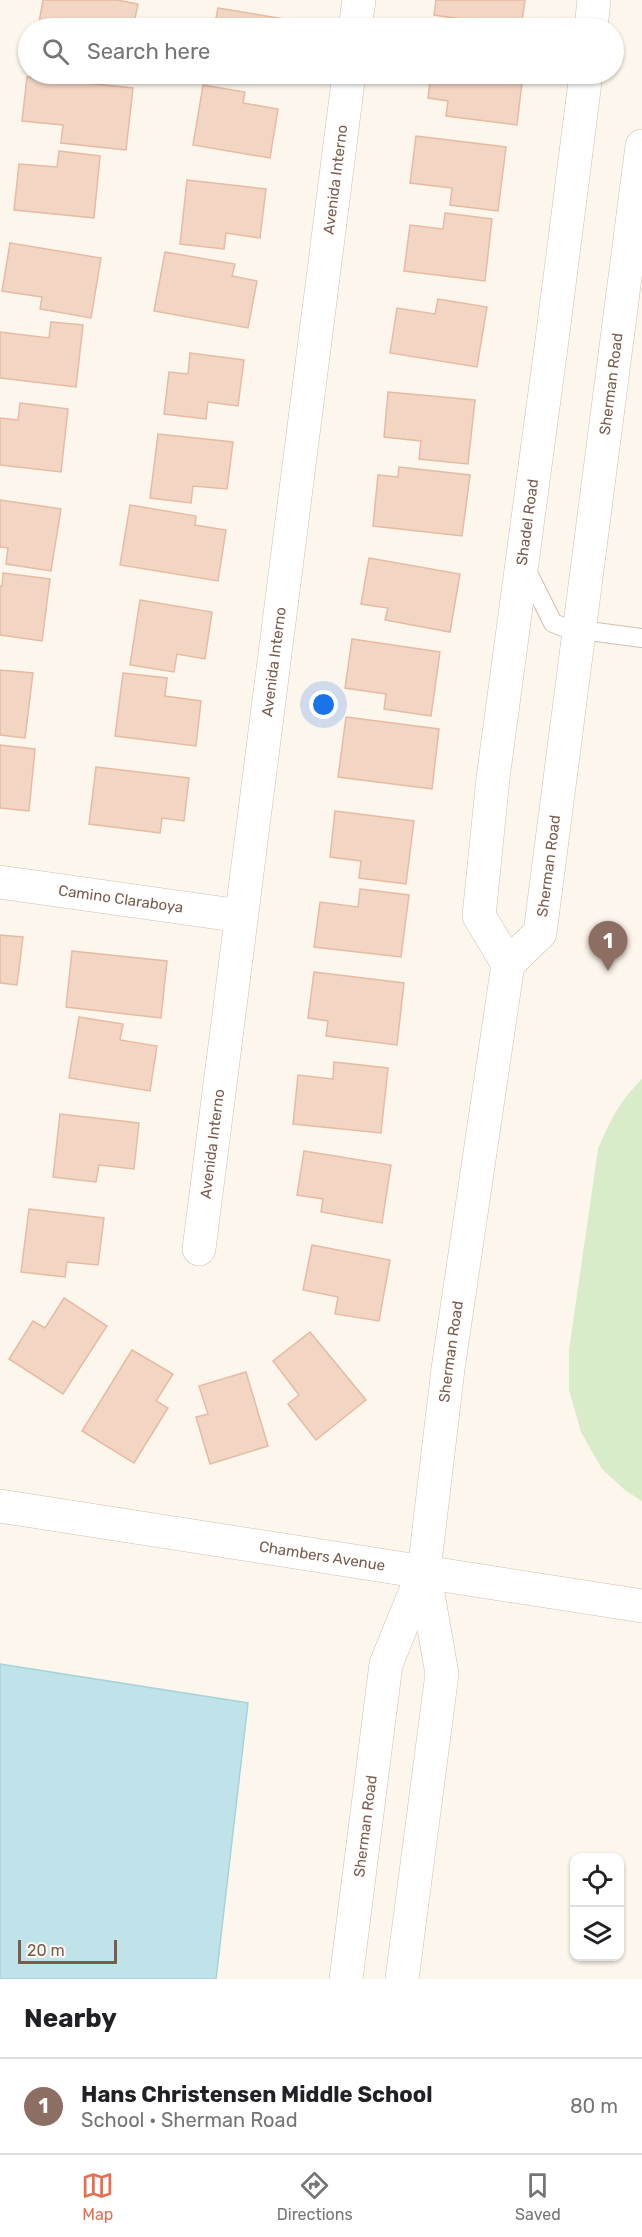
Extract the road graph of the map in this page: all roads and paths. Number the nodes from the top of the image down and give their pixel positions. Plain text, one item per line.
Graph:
1 (359, 0) edge
2 (594, 0) edge
3 (356, 18) edge
4 (592, 18) edge
5 (348, 84) edge
6 (585, 84) edge
7 (642, 146) edge
8 (521, 560) junction
9 (580, 630) junction
10 (642, 638) edge
11 (0, 882) edge
12 (241, 916) junction
13 (508, 964) junction
14 (199, 1249) dead end
15 (0, 1506) edge
16 (424, 1571) junction
17 (642, 1606) edge
18 (346, 1979) edge
19 (402, 1979) edge

1 - 3 street
2 - 4 street
5 - 12 street, Avenida Interno
6 - 8 street, Shadel Road
7 - 9 street, Sherman Road
8 - 9 lane
8 - 13 street, Shadel Road
9 - 10 lane
9 - 13 street, Sherman Road
11 - 12 street, Camino Claraboya
12 - 14 street, Avenida Interno
13 - 16 street, Sherman Road
15 - 16 street, Chambers Avenue
16 - 17 street, Chambers Avenue
16 - 18 street, Sherman Road
16 - 19 street, Sherman Road

